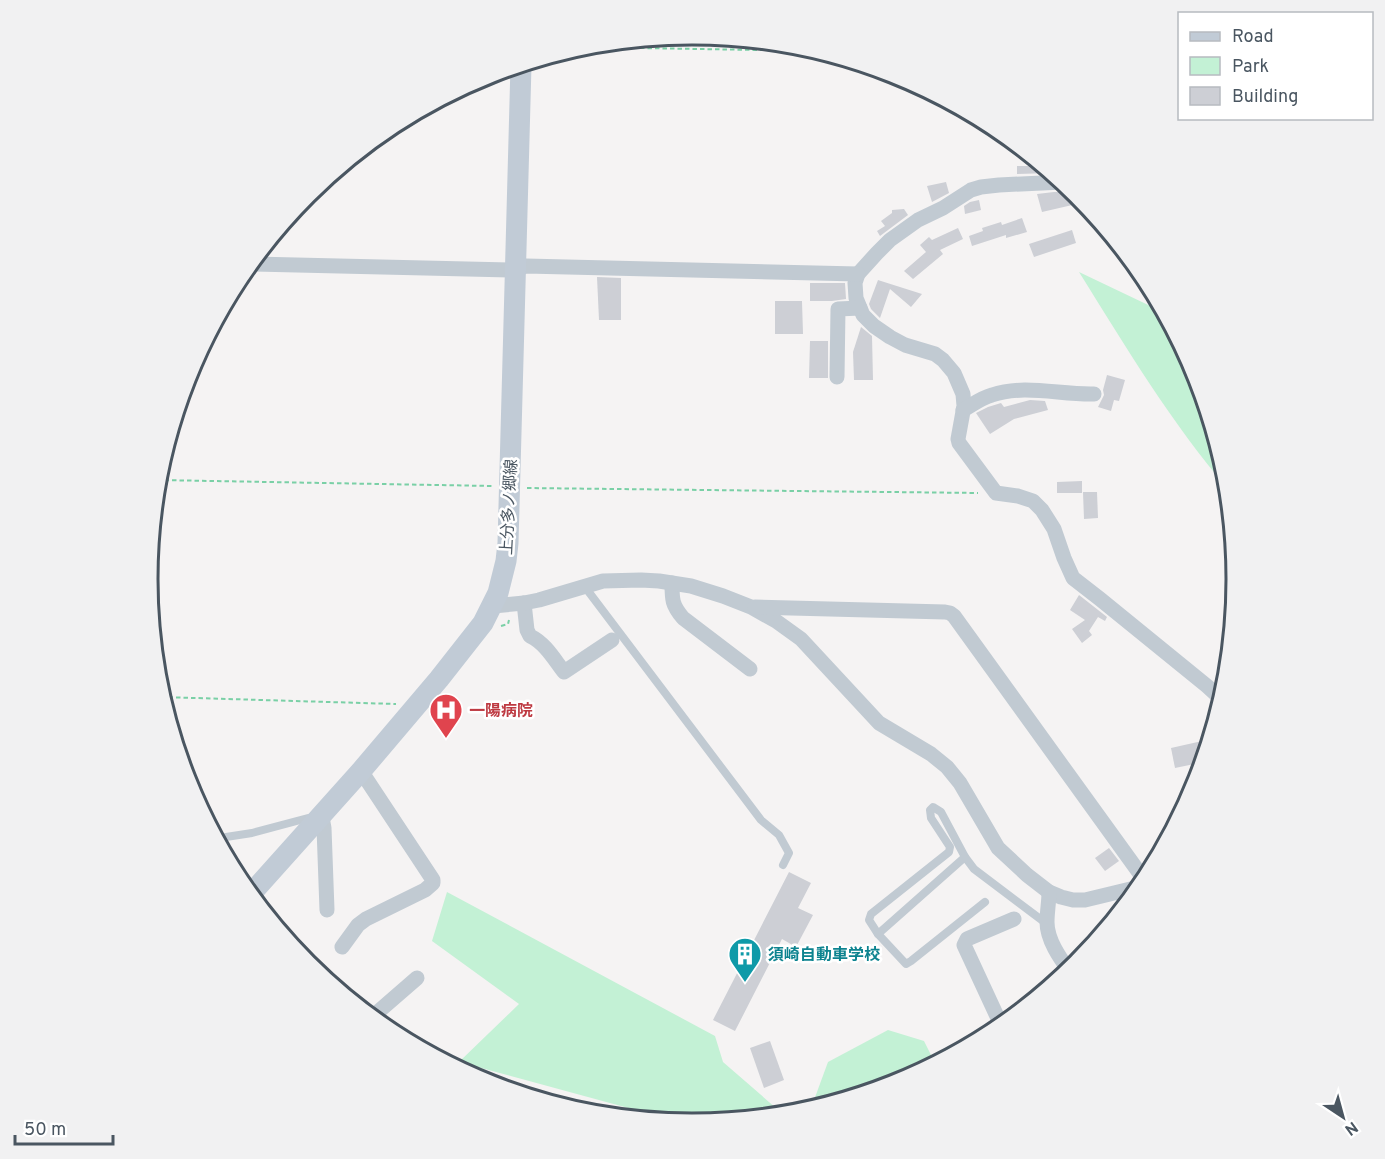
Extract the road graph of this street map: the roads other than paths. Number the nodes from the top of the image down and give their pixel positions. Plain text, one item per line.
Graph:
1 (521, 73) edge
2 (1050, 183) edge
3 (261, 264) edge
4 (515, 270) junction
5 (858, 274) junction
6 (860, 308) junction
7 (837, 377) dead end
8 (1095, 394) dead end
9 (963, 410) junction
10 (672, 583) junction
11 (585, 586) junction
12 (524, 603) junction
13 (493, 606) junction
14 (751, 607) junction
15 (612, 640) dead end
16 (750, 669) dead end
17 (1215, 693) edge
18 (361, 771) junction
19 (321, 813) junction
20 (225, 838) edge
21 (965, 856) junction
22 (783, 865) dead end
23 (1135, 879) edge
24 (257, 888) edge
25 (1127, 890) edge
26 (1049, 892) junction
27 (986, 902) dead end
28 (327, 910) dead end
29 (1014, 919) dead end
30 (1047, 924) junction
31 (878, 934) junction
32 (342, 947) dead end
33 (1064, 963) edge
34 (417, 978) dead end
35 (378, 1012) edge
36 (998, 1018) edge

1 - 4 main road, 上分多ノ郷線
2 - 5 street
3 - 4 street
4 - 5 street
4 - 13 main road, 上分多ノ郷線
5 - 6 street
6 - 7 street
6 - 9 street
8 - 9 street
9 - 17 street
10 - 11 street
10 - 14 street
10 - 16 street
11 - 12 street
11 - 22 lane
12 - 13 street
12 - 15 street
13 - 18 main road, 上分多ノ郷線
14 - 23 street
14 - 26 street
18 - 19 main road, 上分多ノ郷線
18 - 32 street
19 - 20 lane
19 - 24 main road, 上分多ノ郷線
19 - 28 street
21 - 30 lane
21 - 31 lane
21 - 31 lane
25 - 26 street
26 - 30 street
27 - 31 lane
29 - 36 street
30 - 33 street
34 - 35 street

